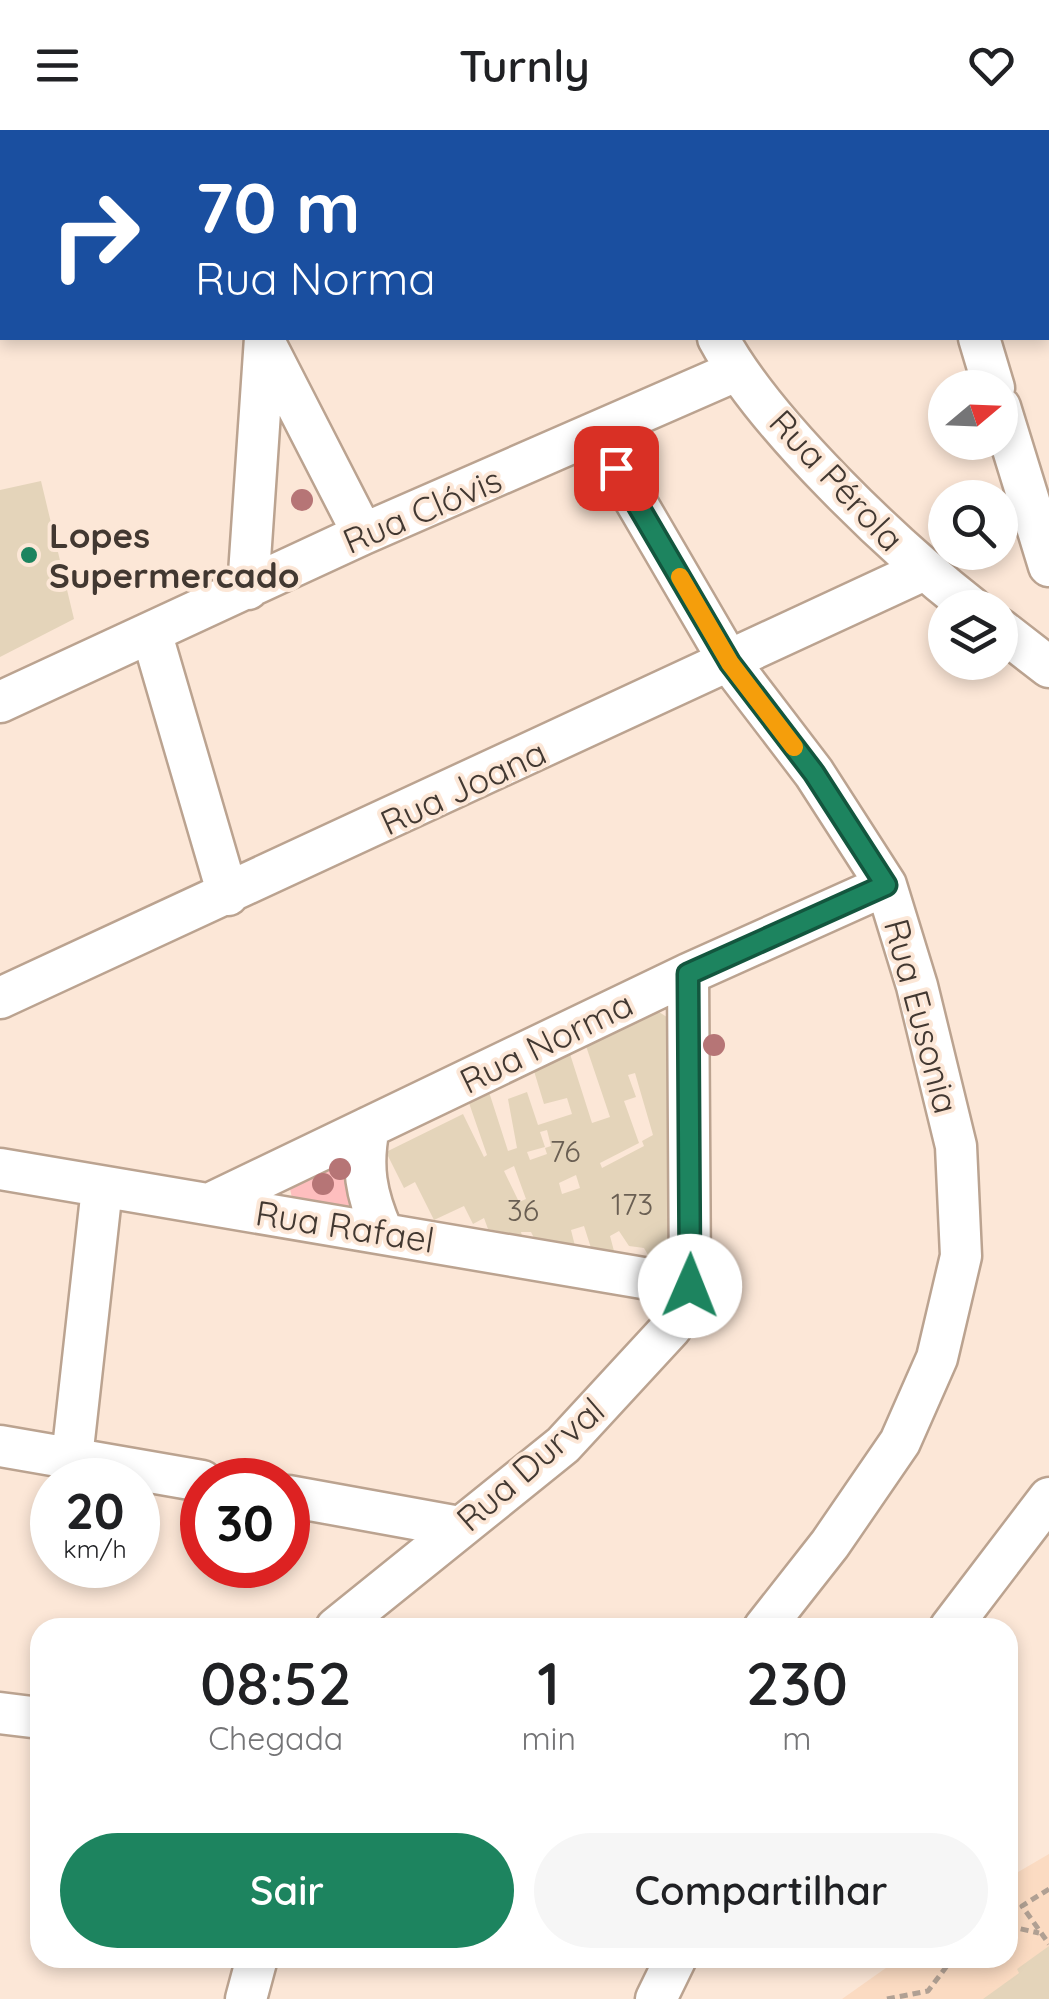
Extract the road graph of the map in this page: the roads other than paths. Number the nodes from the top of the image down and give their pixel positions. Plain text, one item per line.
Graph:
1 (979, 340) edge
2 (266, 342) edge
3 (727, 354) edge
4 (988, 370) edge
5 (596, 436) junction
6 (1016, 460) edge
7 (363, 534) junction
8 (1049, 566) edge
9 (924, 570) junction
10 (248, 588) junction
11 (949, 590) edge
12 (152, 635) junction
13 (1018, 643) edge
14 (730, 663) junction
15 (1049, 667) edge
16 (0, 702) edge
17 (886, 885) junction
18 (228, 895) junction
19 (688, 974) junction
20 (0, 998) edge
21 (369, 1127) junction
22 (0, 1169) edge
23 (102, 1188) junction
24 (210, 1204) junction
25 (382, 1231) junction
26 (690, 1286) junction
27 (0, 1446) edge
28 (72, 1458) joint
29 (1049, 1498) edge
30 (310, 1500) edge
31 (459, 1527) junction
32 (348, 1618) edge
33 (772, 1618) edge
34 (958, 1618) edge
35 (0, 1713) edge
36 (30, 1717) edge
37 (254, 1968) edge
38 (671, 1968) edge
39 (246, 1999) edge
40 (656, 1999) edge

1 - 4 street
2 - 7 street
2 - 10 street
3 - 5 street, Rua Clóvis
3 - 9 street, Rua Pérola
5 - 7 street, Rua Clóvis
5 - 14 street, Rua Eusonia
6 - 8 street
7 - 10 street, Rua Clóvis
9 - 11 street, Rua Pérola
9 - 14 street, Rua Joana
10 - 12 street, Rua Clóvis
12 - 16 street, Rua Clóvis
12 - 18 street
13 - 15 street
14 - 17 street, Rua Eusonia
14 - 18 street, Rua Joana
17 - 19 street, Rua Norma
17 - 33 street, Rua Eusonia
18 - 20 street, Rua Joana
19 - 21 street, Rua Norma
19 - 26 street, Rua Durval
21 - 24 street, Rua Norma
21 - 25 street
22 - 23 street, Rua Rafael
23 - 24 street, Rua Rafael
23 - 28 street
24 - 25 street, Rua Rafael
25 - 26 street, Rua Rafael
26 - 31 street, Rua Durval
27 - 28 street
29 - 34 street
30 - 31 street
31 - 32 street, Rua Durval
35 - 36 street
37 - 39 street
38 - 40 street

